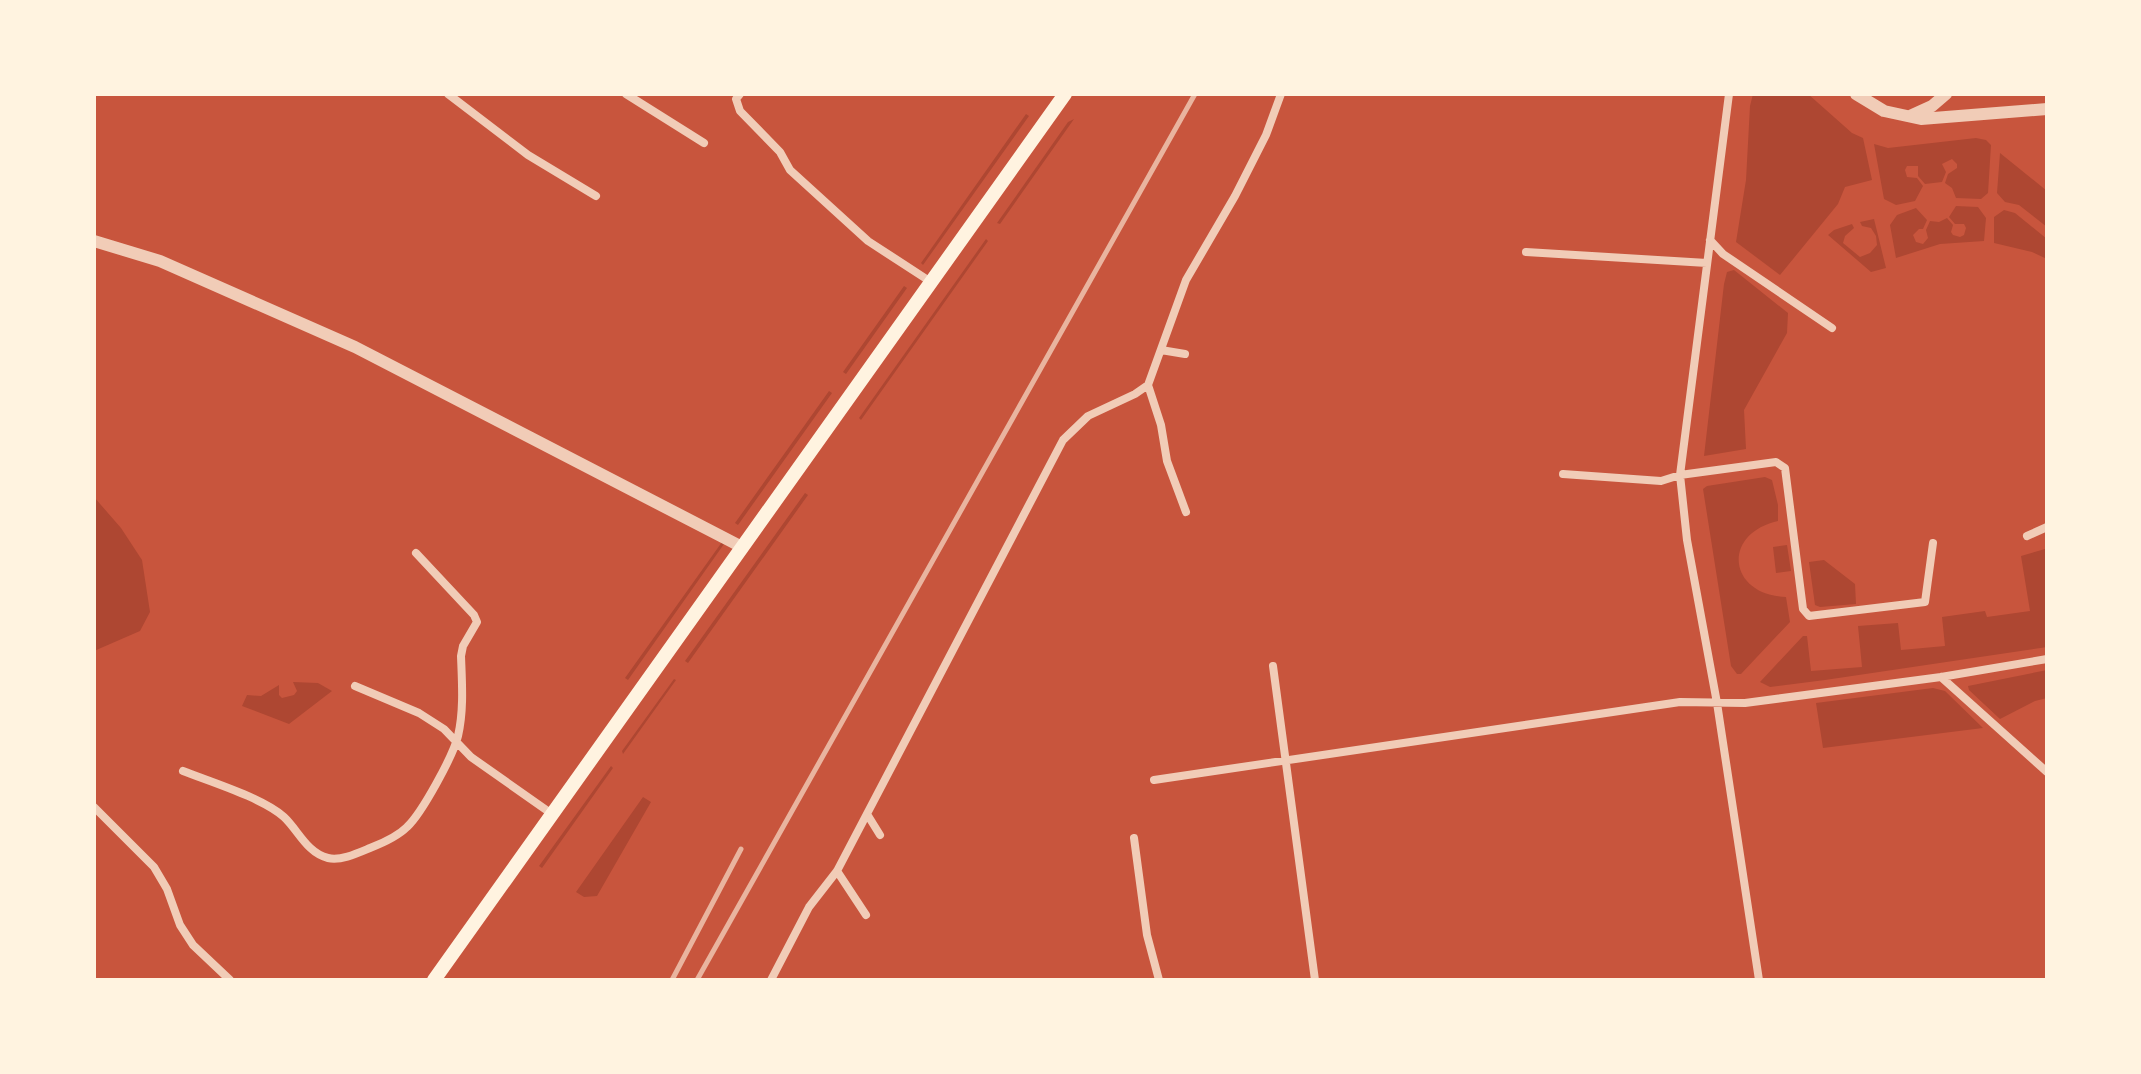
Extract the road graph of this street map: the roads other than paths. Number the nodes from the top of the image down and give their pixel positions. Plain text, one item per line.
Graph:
1 (448, 94) edge
2 (626, 94) edge
3 (740, 94) edge
4 (1065, 94) edge
5 (1281, 94) edge
6 (1729, 94) edge
7 (1856, 94) edge
8 (1946, 94) edge
9 (2047, 109) edge
10 (1907, 117) junction
11 (704, 143) dead end
12 (596, 196) dead end
13 (1710, 240) junction
14 (94, 241) edge
15 (1526, 252) dead end
16 (1707, 263) junction
17 (931, 282) junction
18 (1832, 328) dead end
19 (1161, 350) junction
20 (1185, 354) dead end
21 (1148, 385) junction
22 (1563, 474) dead end
23 (1680, 475) junction
24 (1186, 512) dead end
25 (2047, 527) edge
26 (2027, 536) dead end
27 (1933, 543) dead end
28 (742, 547) junction
29 (416, 553) dead end
30 (2047, 659) edge
31 (1273, 666) dead end
32 (1941, 677) junction
33 (355, 686) dead end
34 (1717, 703) junction
35 (457, 741) junction
36 (1284, 760) junction
37 (183, 771) dead end
38 (2047, 772) edge
39 (1154, 780) dead end
40 (94, 807) edge
41 (552, 814) junction
42 (867, 814) junction
43 (880, 835) dead end
44 (1134, 838) dead end
45 (837, 871) junction
46 (866, 915) dead end
47 (230, 980) edge
48 (434, 980) edge
49 (771, 980) edge
50 (1159, 980) edge
51 (1315, 980) edge
52 (1759, 980) edge

1 - 12 street
2 - 11 street
3 - 17 street
4 - 17 main road
5 - 19 street
6 - 13 street
7 - 10 street
8 - 10 street
9 - 10 street
13 - 16 street
13 - 18 street
14 - 28 street
15 - 16 street
16 - 23 street
17 - 28 main road
19 - 20 street
19 - 21 street
21 - 24 street
21 - 42 street
22 - 23 street
23 - 27 street
23 - 34 street
25 - 26 street
28 - 41 main road
29 - 35 street
30 - 32 street
31 - 36 street
32 - 34 street
32 - 38 street
33 - 35 street
34 - 36 street
34 - 52 street
35 - 37 street
35 - 41 street
36 - 39 street
36 - 51 street
40 - 47 street
41 - 48 main road
42 - 43 street
42 - 45 street
44 - 50 street
45 - 46 street
45 - 49 street

